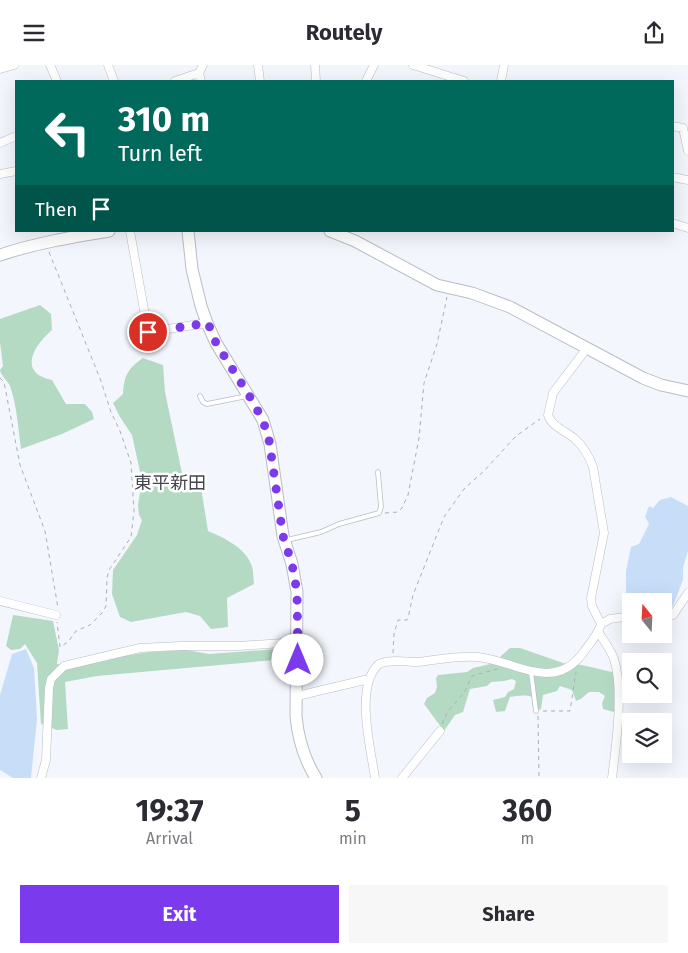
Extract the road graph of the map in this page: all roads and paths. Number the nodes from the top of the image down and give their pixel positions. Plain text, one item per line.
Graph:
1 (14, 65) edge
2 (50, 65) edge
3 (108, 65) edge
4 (203, 65) edge
5 (258, 65) edge
6 (315, 65) edge
7 (374, 65) edge
8 (413, 65) edge
9 (504, 65) edge
10 (0, 69) edge
11 (200, 77) edge
12 (57, 80) edge
13 (114, 80) edge
14 (181, 80) edge
15 (260, 80) edge
16 (316, 80) edge
17 (366, 80) edge
18 (461, 80) edge
19 (501, 80) edge
20 (674, 126) edge
21 (15, 136) edge
22 (0, 143) edge
23 (688, 151) edge
24 (15, 171) edge
25 (0, 174) edge
26 (674, 177) edge
27 (688, 180) edge
28 (674, 224) edge
29 (688, 228) edge
30 (105, 232) edge
31 (130, 232) edge
32 (188, 232) edge
33 (332, 232) edge
34 (45, 243) junction
35 (0, 255) edge
36 (449, 288) junction
37 (208, 323) junction
38 (587, 348) junction
39 (0, 378) edge
40 (688, 391) edge
41 (200, 396) dead end
42 (249, 396) junction
43 (548, 415) junction
44 (378, 472) dead end
45 (379, 513) junction
46 (284, 541) junction
47 (688, 593) edge
48 (0, 601) edge
49 (56, 615) junction
50 (672, 615) edge
51 (622, 617) edge
52 (601, 624) junction
53 (598, 633) junction
54 (298, 642) junction
55 (578, 660) junction
56 (393, 662) junction
57 (510, 665) junction
58 (531, 672) junction
59 (369, 679) junction
60 (297, 696) junction
61 (536, 711) junction
62 (440, 731) joint
63 (41, 778) edge
64 (316, 778) edge
65 (375, 778) edge
66 (402, 778) edge
67 (539, 778) edge
68 (612, 778) edge

1 - 10 street
2 - 12 street
3 - 13 street
4 - 11 street
5 - 15 street
6 - 16 street
7 - 17 street
8 - 18 street
9 - 19 street
11 - 14 street
20 - 23 street
21 - 22 street
24 - 25 street
26 - 27 street
28 - 29 street
30 - 34 street
31 - 37 street
32 - 37 street
33 - 36 street
34 - 35 street
34 - 49 path
36 - 38 street
36 - 45 path
37 - 42 street
38 - 40 street
38 - 43 street
39 - 49 path
41 - 42 lane
42 - 46 street
43 - 52 street
43 - 56 path
44 - 45 lane
45 - 46 lane
46 - 54 street
47 - 50 street
48 - 49 street
51 - 52 street
52 - 53 street
53 - 55 street
53 - 68 street
54 - 60 street
54 - 63 street
55 - 58 street
55 - 61 path
56 - 57 street
56 - 59 street
57 - 58 street
57 - 62 path
58 - 61 lane
59 - 60 street
59 - 65 street
60 - 64 street
61 - 67 path
62 - 66 street

